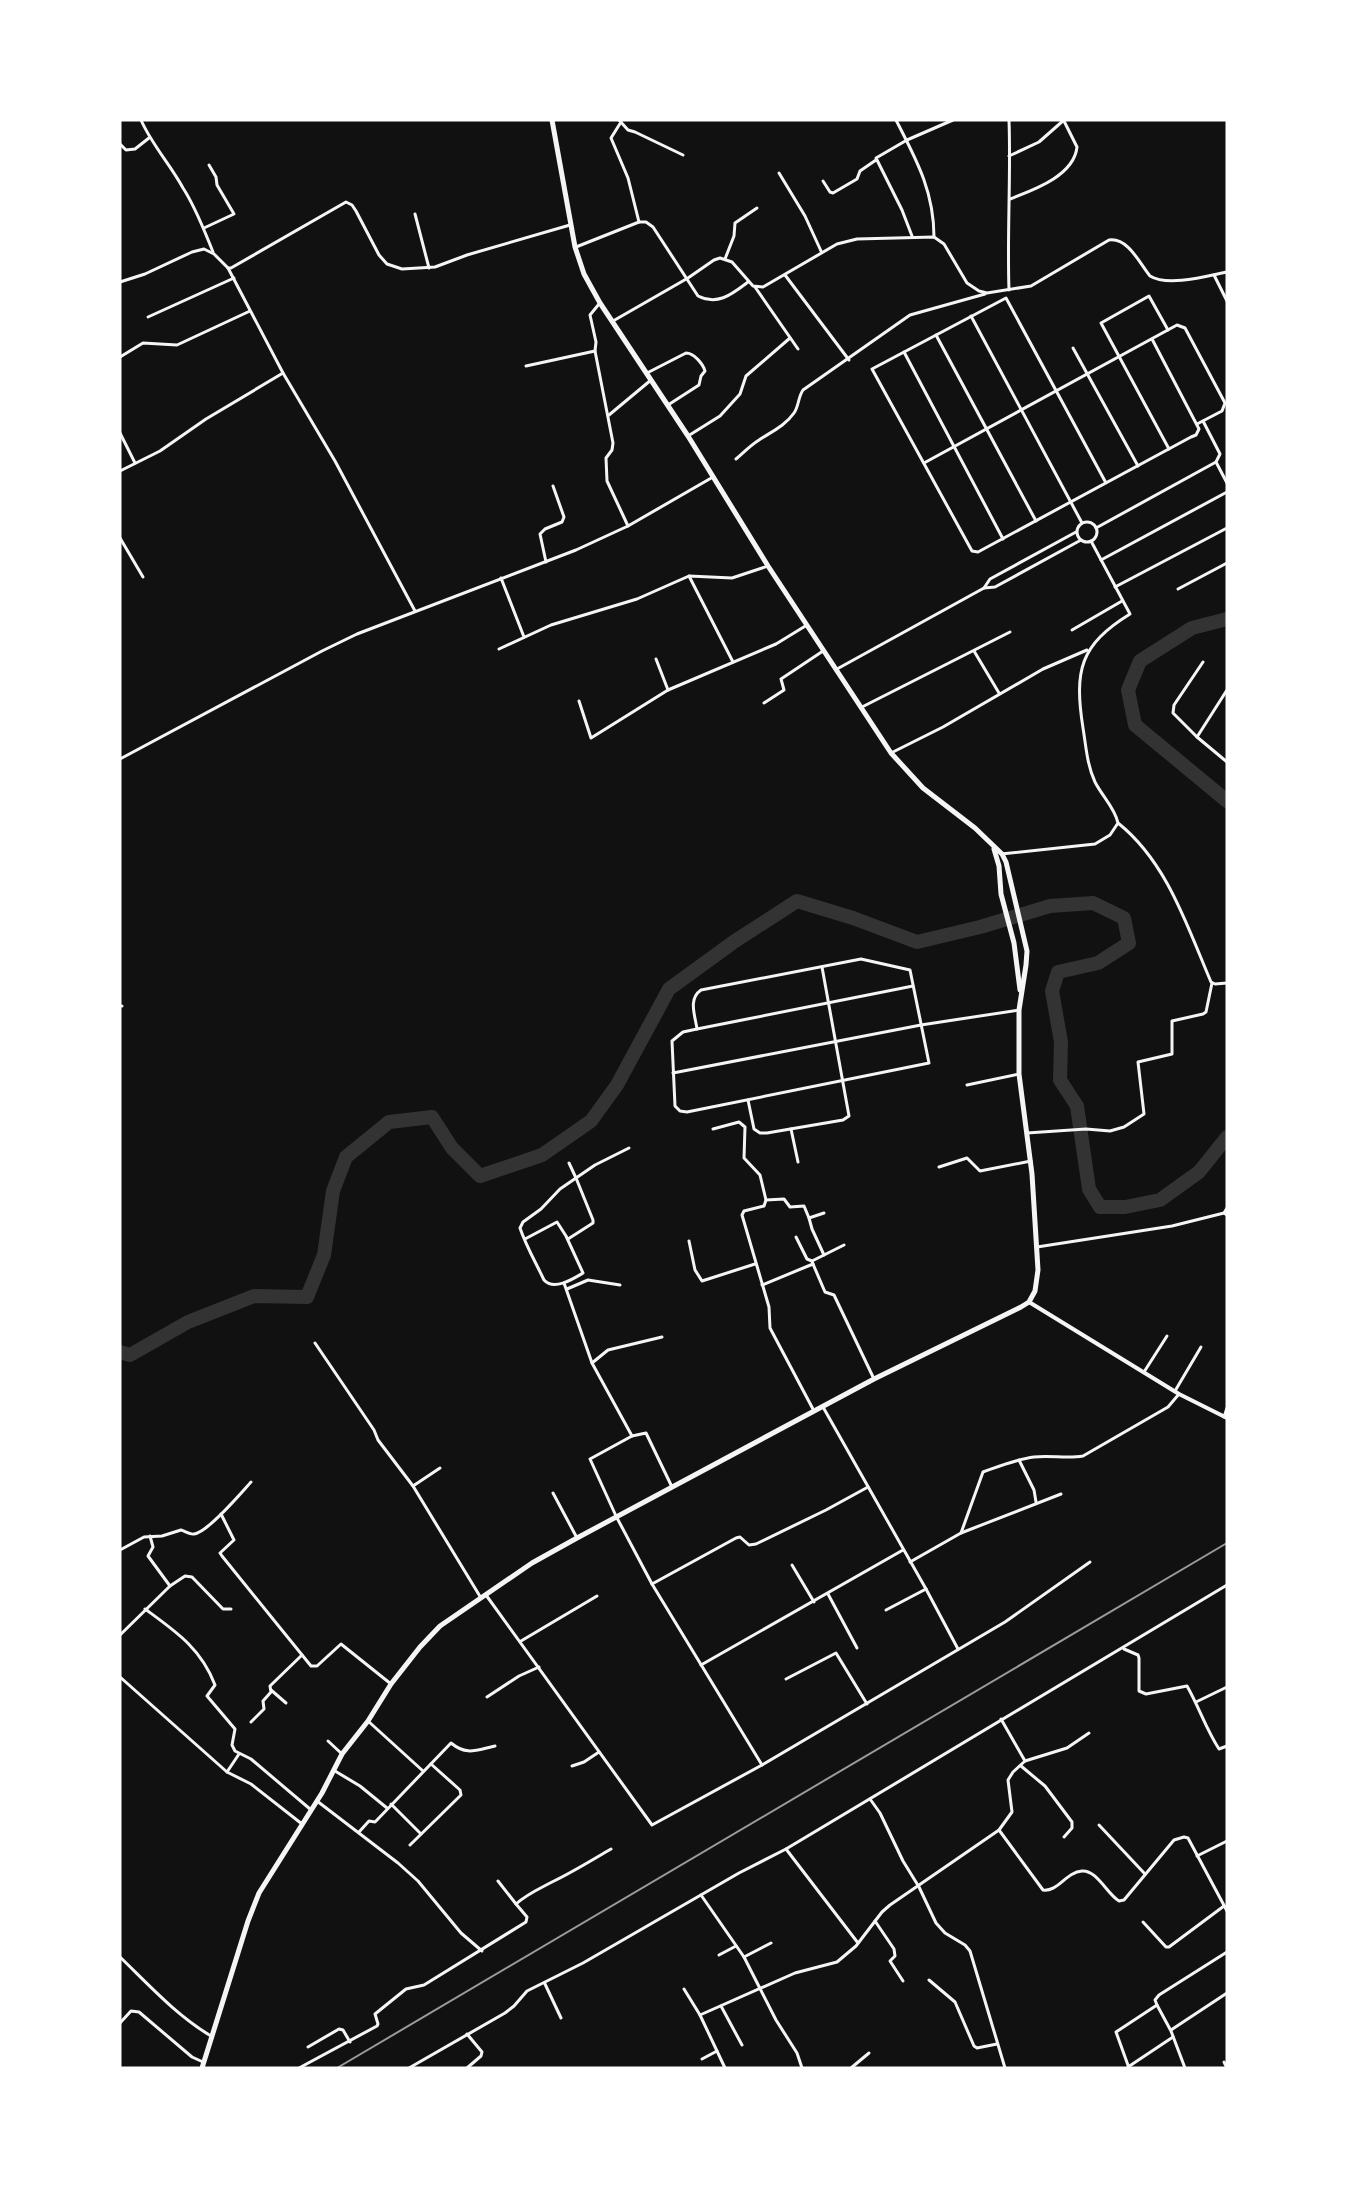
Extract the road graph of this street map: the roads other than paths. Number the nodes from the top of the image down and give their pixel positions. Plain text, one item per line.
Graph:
1 (141, 120) edge
2 (552, 120) edge
3 (896, 120) edge
4 (953, 120) edge
5 (1009, 120) edge
6 (1064, 120) edge
7 (620, 121) edge
8 (149, 138) junction
9 (907, 140) junction
10 (120, 144) edge
11 (683, 155) dead end
12 (1009, 156) junction
13 (876, 160) junction
14 (209, 165) dead end
15 (779, 173) dead end
16 (823, 181) dead end
17 (1010, 199) junction
18 (757, 208) dead end
19 (415, 214) dead end
20 (639, 222) junction
21 (570, 225) junction
22 (203, 228) junction
23 (912, 236) junction
24 (934, 237) junction
25 (575, 247) junction
26 (821, 252) junction
27 (214, 254) junction
28 (724, 258) junction
29 (228, 268) junction
30 (429, 268) junction
31 (1227, 272) edge
32 (785, 274) junction
33 (1214, 275) junction
34 (688, 278) junction
35 (234, 279) junction
36 (120, 282) edge
37 (748, 282) junction
38 (755, 287) junction
39 (1010, 290) junction
40 (987, 293) junction
41 (1227, 301) edge
42 (600, 303) junction
43 (250, 311) junction
44 (971, 316) junction
45 (148, 317) dead end
46 (612, 321) junction
47 (1168, 330) junction
48 (936, 335) junction
49 (790, 338) junction
50 (1152, 339) junction
51 (1073, 348) dead end
52 (798, 349) dead end
53 (595, 351) junction
54 (904, 352) junction
55 (120, 357) edge
56 (1119, 357) junction
57 (849, 360) junction
58 (526, 366) dead end
59 (284, 373) junction
60 (647, 373) junction
61 (1088, 374) junction
62 (651, 380) junction
63 (1056, 391) junction
64 (668, 405) junction
65 (1021, 410) junction
66 (608, 415) junction
67 (1203, 421) junction
68 (1197, 424) junction
69 (987, 429) junction
70 (120, 433) edge
71 (688, 436) junction
72 (955, 447) junction
73 (1169, 449) junction
74 (736, 459) dead end
75 (1216, 462) junction
76 (135, 463) junction
77 (924, 464) junction
78 (1138, 466) junction
79 (120, 471) edge
80 (713, 477) junction
81 (1106, 483) junction
82 (1227, 483) edge
83 (553, 486) dead end
84 (1227, 492) edge
85 (1070, 502) junction
86 (1036, 521) junction
87 (1082, 523) junction
88 (628, 526) junction
89 (1096, 528) junction
90 (1227, 528) edge
91 (1076, 532) junction
92 (120, 538) edge
93 (1003, 538) junction
94 (1081, 540) junction
95 (1091, 541) junction
96 (1101, 560) junction
97 (546, 562) junction
98 (1227, 563) edge
99 (768, 566) junction
100 (143, 576) dead end
101 (689, 576) junction
102 (501, 578) junction
103 (1115, 587) junction
104 (984, 588) junction
105 (1178, 589) dead end
106 (1122, 601) junction
107 (415, 611) junction
108 (807, 625) junction
109 (1072, 630) dead end
110 (1010, 632) dead end
111 (524, 638) junction
112 (499, 649) dead end
113 (1089, 650) junction
114 (823, 651) junction
115 (974, 651) junction
116 (656, 659) dead end
117 (1203, 662) dead end
118 (733, 663) junction
119 (837, 669) junction
120 (668, 690) junction
121 (1227, 690) edge
122 (999, 694) junction
123 (579, 701) dead end
124 (764, 703) dead end
125 (861, 707) junction
126 (1197, 737) junction
127 (891, 753) junction
128 (1227, 755) edge
129 (120, 759) edge
130 (1226, 761) edge
131 (1118, 823) junction
132 (999, 854) junction
133 (822, 966) junction
134 (1212, 983) junction
135 (1227, 983) edge
136 (914, 986) junction
137 (1021, 992) junction
138 (829, 1003) junction
139 (1019, 1010) junction
140 (921, 1025) junction
141 (697, 1029) junction
142 (836, 1040) junction
143 (673, 1073) junction
144 (1019, 1074) junction
145 (844, 1080) junction
146 (967, 1085) dead end
147 (748, 1100) junction
148 (713, 1129) dead end
149 (792, 1129) junction
150 (1027, 1133) junction
151 (629, 1148) dead end
152 (1030, 1161) junction
153 (568, 1162) dead end
154 (798, 1162) dead end
155 (939, 1167) dead end
156 (576, 1178) junction
157 (766, 1200) junction
158 (1227, 1208) edge
159 (824, 1213) dead end
160 (1225, 1214) edge
161 (809, 1218) junction
162 (796, 1237) dead end
163 (525, 1239) junction
164 (568, 1239) junction
165 (689, 1241) dead end
166 (844, 1245) dead end
167 (1037, 1247) junction
168 (824, 1255) junction
169 (812, 1262) junction
170 (755, 1264) junction
171 (564, 1283) junction
172 (620, 1285) dead end
173 (761, 1285) junction
174 (567, 1289) junction
175 (1029, 1302) junction
176 (1167, 1336) dead end
177 (662, 1338) dead end
178 (315, 1343) dead end
179 (1201, 1347) dead end
180 (592, 1363) junction
181 (1144, 1372) junction
182 (874, 1379) junction
183 (1177, 1392) junction
184 (822, 1406) junction
185 (1227, 1408) edge
186 (814, 1411) junction
187 (1225, 1417) edge
188 (632, 1436) junction
189 (1019, 1460) junction
190 (440, 1468) dead end
191 (251, 1482) dead end
192 (413, 1486) junction
193 (672, 1487) junction
194 (868, 1487) junction
195 (553, 1493) dead end
196 (1061, 1494) dead end
197 (1036, 1502) junction
198 (221, 1514) junction
199 (616, 1516) junction
200 (961, 1533) junction
201 (150, 1536) junction
202 (577, 1538) junction
203 (120, 1550) edge
204 (903, 1551) junction
205 (910, 1562) junction
206 (1090, 1562) dead end
207 (792, 1565) dead end
208 (652, 1584) junction
209 (170, 1586) junction
210 (1227, 1586) edge
211 (926, 1589) junction
212 (828, 1594) junction
213 (483, 1596) junction
214 (597, 1596) dead end
215 (814, 1602) junction
216 (145, 1609) junction
217 (231, 1609) dead end
218 (886, 1610) dead end
219 (120, 1635) edge
220 (521, 1641) junction
221 (857, 1648) dead end
222 (958, 1649) junction
223 (1124, 1649) junction
224 (302, 1655) junction
225 (701, 1665) junction
226 (539, 1667) junction
227 (120, 1677) edge
228 (786, 1679) dead end
229 (392, 1684) junction
230 (1227, 1687) edge
231 (271, 1690) junction
232 (487, 1697) dead end
233 (1196, 1702) junction
234 (286, 1703) dead end
235 (867, 1704) junction
236 (1001, 1719) junction
237 (368, 1721) junction
238 (251, 1722) dead end
239 (1089, 1733) dead end
240 (328, 1741) dead end
241 (495, 1746) dead end
242 (1227, 1746) edge
243 (599, 1752) junction
244 (239, 1754) junction
245 (342, 1754) junction
246 (1025, 1761) junction
247 (432, 1764) junction
248 (762, 1765) junction
249 (572, 1766) dead end
250 (1021, 1766) junction
251 (335, 1771) junction
252 (423, 1771) junction
253 (227, 1772) junction
254 (870, 1799) junction
255 (317, 1802) junction
256 (390, 1804) junction
257 (387, 1808) junction
258 (312, 1810) junction
259 (302, 1824) junction
260 (1099, 1825) dead end
261 (999, 1830) junction
262 (359, 1832) junction
263 (421, 1834) junction
264 (1064, 1837) dead end
265 (1227, 1841) edge
266 (410, 1845) dead end
267 (611, 1849) dead end
268 (786, 1849) junction
269 (1197, 1856) junction
270 (1145, 1874) junction
271 (498, 1881) dead end
272 (919, 1887) junction
273 (701, 1895) junction
274 (516, 1904) junction
275 (1225, 1905) junction
276 (1227, 1911) edge
277 (875, 1921) junction
278 (1143, 1922) dead end
279 (771, 1943) dead end
280 (858, 1943) junction
281 (736, 1946) junction
282 (482, 1951) junction
283 (1227, 1952) edge
284 (719, 1954) dead end
285 (120, 1957) edge
286 (744, 1958) junction
287 (929, 1980) dead end
288 (903, 1981) dead end
289 (545, 1984) junction
290 (684, 1989) dead end
291 (761, 1989) junction
292 (1227, 1993) edge
293 (1157, 2005) junction
294 (721, 2006) junction
295 (700, 2015) junction
296 (561, 2018) dead end
297 (120, 2023) edge
298 (1171, 2031) junction
299 (467, 2034) junction
300 (211, 2036) junction
301 (1173, 2037) junction
302 (350, 2042) junction
303 (997, 2044) junction
304 (742, 2045) dead end
305 (308, 2047) dead end
306 (717, 2051) junction
307 (870, 2053) dead end
308 (702, 2059) dead end
309 (1224, 2062) dead end
310 (202, 2065) edge
311 (299, 2068) edge
312 (409, 2068) edge
313 (467, 2068) edge
314 (725, 2068) edge
315 (801, 2068) edge
316 (851, 2068) edge
317 (1005, 2068) edge
318 (1129, 2068) edge
319 (1185, 2068) edge
320 (1227, 2068) edge

1 - 8 street
2 - 21 main road
3 - 9 street
4 - 9 street
5 - 12 street
6 - 12 street
6 - 17 street
7 - 11 street
7 - 20 street
8 - 10 street
8 - 22 street
9 - 13 street
9 - 24 street
12 - 17 street
13 - 16 street
13 - 23 street
14 - 22 street
15 - 26 street
17 - 39 street
18 - 28 street
19 - 30 street
20 - 25 street
20 - 34 street
21 - 25 main road
21 - 30 street
22 - 27 street
23 - 24 street
23 - 26 street
24 - 40 street
25 - 42 main road
26 - 32 street
27 - 29 street
27 - 36 street
28 - 34 street
28 - 37 street
29 - 30 street
29 - 35 street
31 - 33 street
32 - 38 street
32 - 57 street
33 - 39 street
33 - 41 street
34 - 37 street
34 - 46 street
35 - 43 street
35 - 45 street
37 - 38 street
38 - 49 street
39 - 40 street
40 - 57 street
42 - 46 main road
42 - 53 street
43 - 55 street
43 - 59 street
44 - 48 street
44 - 63 street
44 - 65 street
46 - 60 main road
47 - 50 street
47 - 56 street
47 - 67 street
48 - 54 street
48 - 69 street
49 - 52 street
49 - 71 street
50 - 56 street
50 - 68 street
51 - 61 street
53 - 58 street
53 - 66 street
54 - 72 street
54 - 77 street
56 - 61 street
56 - 73 street
57 - 74 street
59 - 76 street
59 - 107 street
60 - 62 main road
60 - 64 street
61 - 63 street
61 - 78 street
62 - 64 main road
62 - 66 street
63 - 65 street
63 - 81 street
64 - 71 main road
65 - 69 street
65 - 85 street
66 - 88 street
67 - 68 street
67 - 75 street
68 - 73 street
69 - 72 street
69 - 86 street
70 - 76 street
71 - 80 main road
72 - 77 street
72 - 93 street
73 - 78 street
75 - 82 street
75 - 89 street
76 - 79 street
77 - 93 street
78 - 81 street
80 - 88 street
80 - 99 main road
81 - 85 street
83 - 97 street
84 - 96 street
85 - 86 street
85 - 87 street
86 - 93 street
87 - 89 street
87 - 91 street
88 - 97 street
89 - 95 street
90 - 103 street
91 - 94 street
91 - 104 street
92 - 100 street
94 - 95 street
94 - 104 street
95 - 96 street
96 - 103 street
97 - 102 street
98 - 105 street
99 - 101 street
99 - 108 main road
101 - 111 street
101 - 118 street
102 - 107 street
102 - 111 street
103 - 106 street
104 - 119 street
106 - 109 street
106 - 113 street
107 - 129 street
108 - 114 main road
108 - 118 street
110 - 115 street
111 - 112 street
113 - 122 street
113 - 131 street
114 - 119 main road
114 - 124 street
115 - 122 street
115 - 125 street
116 - 120 street
117 - 126 street
118 - 120 street
119 - 125 main road
120 - 123 street
121 - 126 street
122 - 127 street
125 - 127 main road
126 - 130 street
127 - 132 main road
128 - 130 street
131 - 132 street
131 - 134 street
132 - 137 main road
132 - 137 main road
133 - 136 street
133 - 138 street
133 - 141 street
134 - 135 street
134 - 150 street
136 - 138 street
136 - 140 street
137 - 139 main road
138 - 141 street
138 - 142 street
139 - 140 street
139 - 144 main road
140 - 142 street
140 - 145 street
141 - 143 street
142 - 143 street
142 - 145 street
143 - 147 street
144 - 146 street
144 - 150 main road
145 - 147 street
145 - 149 street
147 - 149 street
148 - 157 street
149 - 154 street
150 - 152 main road
151 - 156 street
152 - 155 street
152 - 167 main road
153 - 156 street
156 - 163 street
156 - 164 street
157 - 161 street
157 - 170 street
158 - 160 street
159 - 161 street
160 - 167 street
161 - 168 street
162 - 169 street
163 - 164 street
163 - 171 street
164 - 171 street
165 - 170 street
166 - 168 street
167 - 175 main road
168 - 169 street
169 - 173 street
169 - 182 street
170 - 173 street
171 - 174 street
172 - 174 street
173 - 186 street
174 - 180 street
175 - 181 street
175 - 182 main road
176 - 181 street
177 - 180 street
178 - 192 street
179 - 183 street
180 - 188 street
181 - 183 street
182 - 184 main road
183 - 187 street
183 - 189 street
184 - 186 main road
184 - 194 street
185 - 187 street
186 - 193 main road
188 - 193 street
188 - 199 street
189 - 197 street
189 - 200 street
190 - 192 street
191 - 198 street
192 - 213 street
193 - 199 main road
194 - 204 street
194 - 208 street
195 - 202 street
196 - 197 street
197 - 200 street
198 - 201 street
198 - 224 street
199 - 202 main road
199 - 208 street
200 - 205 street
201 - 203 street
201 - 209 street
202 - 213 main road
204 - 205 street
204 - 212 street
205 - 211 street
206 - 222 street
207 - 215 street
208 - 225 street
209 - 216 street
209 - 217 street
210 - 223 street
211 - 218 street
211 - 222 street
212 - 215 street
212 - 221 street
213 - 220 street
213 - 229 main road
214 - 220 street
215 - 225 street
216 - 219 street
216 - 244 street
220 - 226 street
222 - 235 street
223 - 233 street
223 - 236 street
224 - 229 street
224 - 231 street
225 - 248 street
226 - 232 street
226 - 243 street
227 - 253 street
228 - 235 street
229 - 237 main road
230 - 233 street
231 - 234 street
231 - 238 street
233 - 242 street
235 - 248 street
236 - 246 street
236 - 254 street
237 - 245 main road
237 - 252 street
239 - 246 street
240 - 245 street
241 - 247 street
243 - 248 street
243 - 249 street
244 - 253 street
244 - 258 street
245 - 251 main road
246 - 250 street
247 - 252 street
247 - 263 street
250 - 261 street
250 - 264 street
251 - 255 main road
251 - 257 street
252 - 256 street
253 - 259 street
254 - 268 street
254 - 272 street
255 - 258 main road
255 - 262 street
256 - 257 street
256 - 263 street
257 - 262 street
258 - 259 main road
259 - 300 main road
260 - 270 street
261 - 270 street
261 - 272 street
262 - 282 street
263 - 266 street
265 - 269 street
267 - 274 street
268 - 273 street
268 - 280 street
269 - 270 street
269 - 275 street
271 - 274 street
272 - 277 street
272 - 303 street
273 - 281 street
273 - 289 street
274 - 282 street
275 - 276 street
275 - 278 street
277 - 280 street
277 - 288 street
279 - 286 street
280 - 291 street
281 - 284 street
281 - 286 street
282 - 302 street
283 - 293 street
285 - 300 street
286 - 291 street
287 - 303 street
289 - 296 street
289 - 299 street
290 - 295 street
291 - 294 street
291 - 315 street
292 - 298 street
293 - 298 street
293 - 318 street
294 - 295 street
294 - 304 street
295 - 306 street
297 - 310 street
298 - 301 street
299 - 312 street
299 - 313 street
300 - 310 main road
301 - 318 street
301 - 319 street
302 - 305 street
302 - 311 street
303 - 317 street
306 - 308 street
306 - 314 street
307 - 316 street
309 - 320 street

